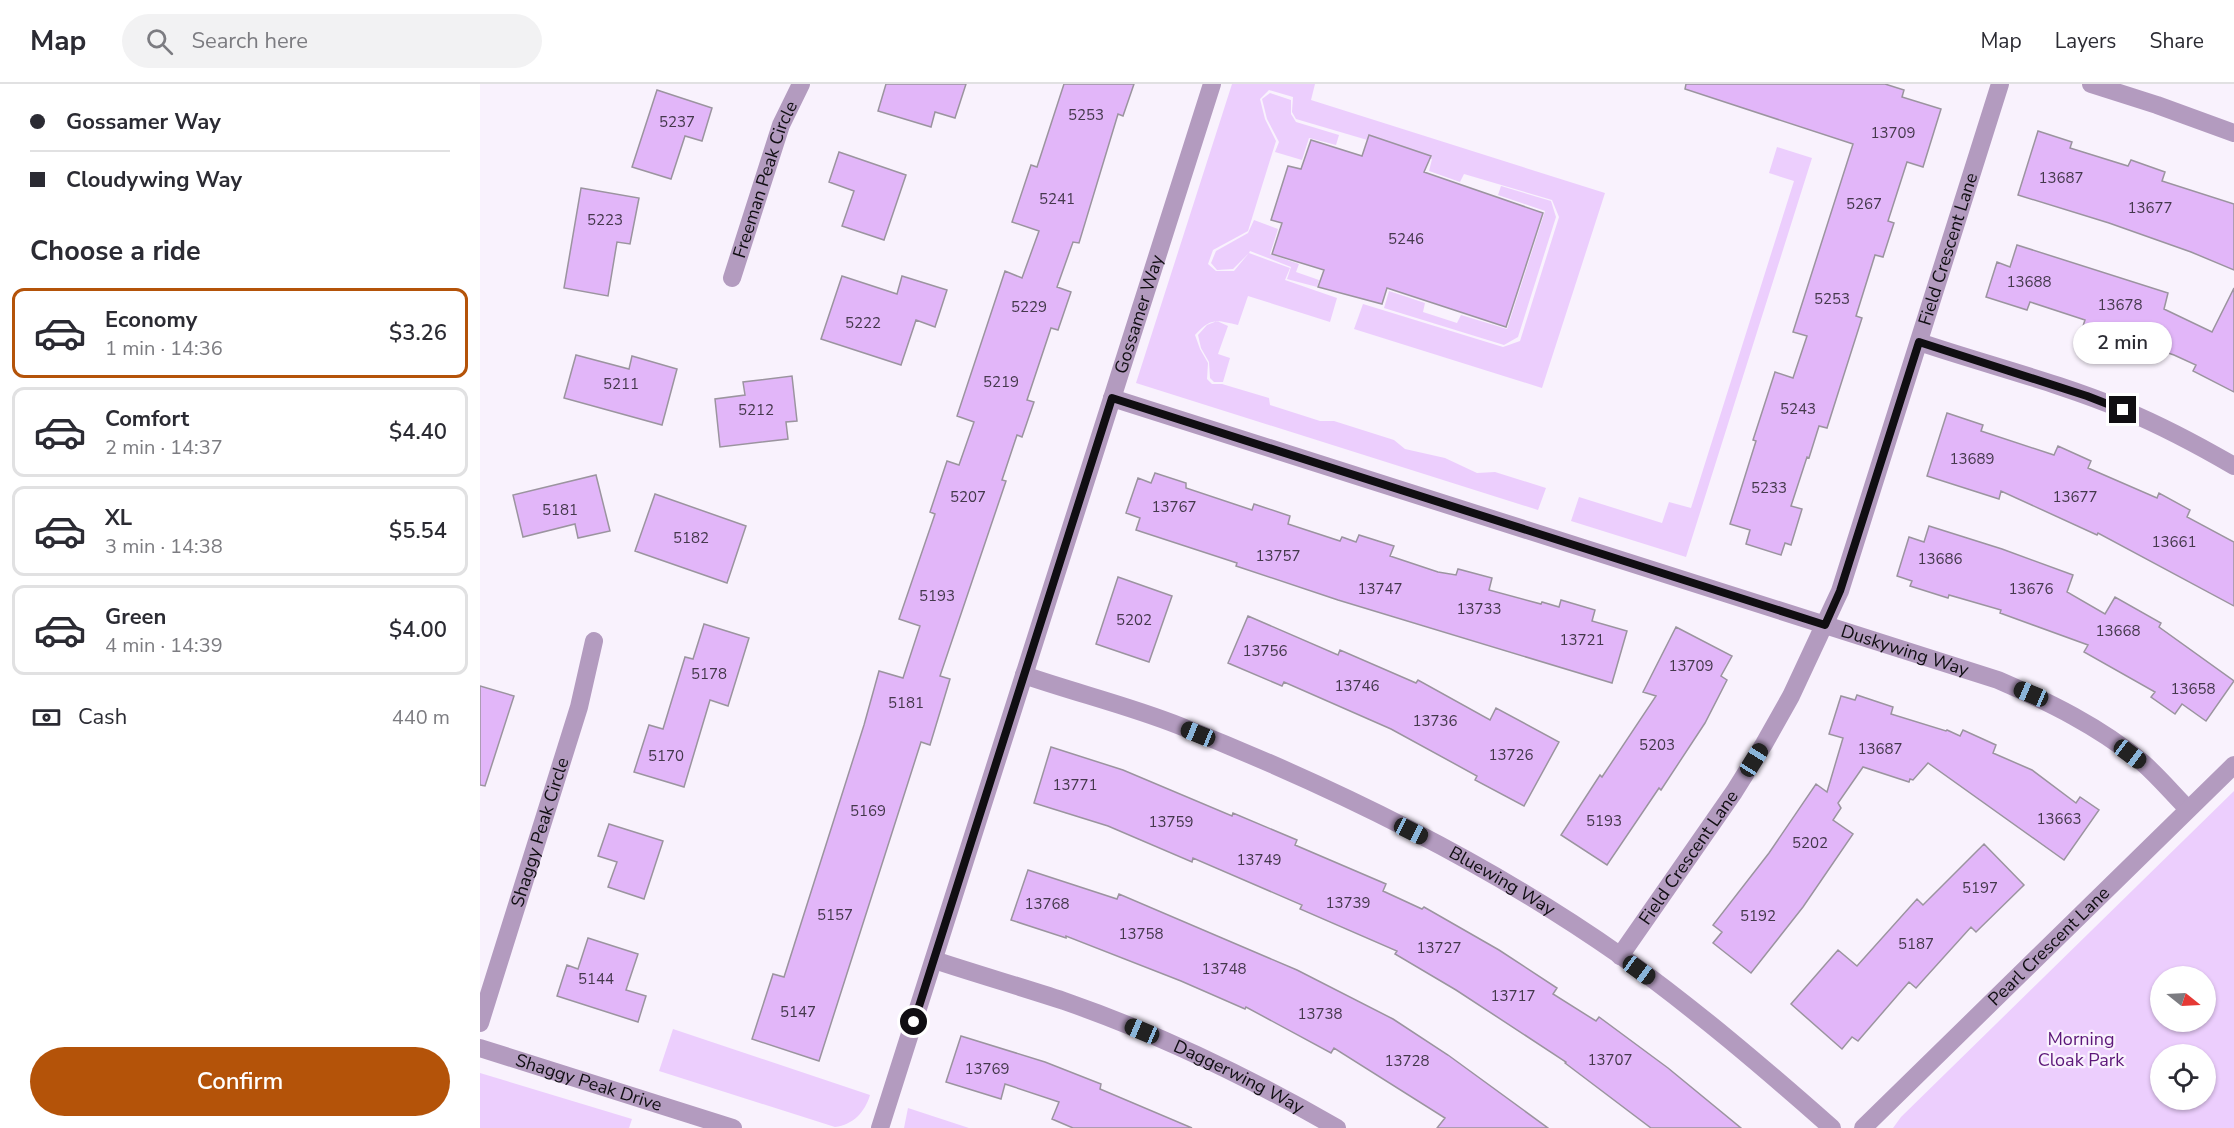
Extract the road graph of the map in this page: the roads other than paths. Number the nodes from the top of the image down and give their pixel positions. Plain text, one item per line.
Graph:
1 (801, 84) edge
2 (1212, 84) edge
3 (2000, 84) edge
4 (2091, 84) edge
5 (2234, 133) edge
6 (732, 278) dead end
7 (1919, 342) junction
8 (1112, 398) junction
9 (2234, 466) edge
10 (1825, 625) junction
11 (594, 641) dead end
12 (1024, 675) junction
13 (2234, 765) edge
14 (2188, 809) junction
15 (1620, 956) junction
16 (934, 960) junction
17 (480, 1023) edge
18 (480, 1048) edge
19 (733, 1128) edge
20 (880, 1128) edge
21 (1337, 1128) edge
22 (1832, 1128) edge
23 (1863, 1128) edge

1 - 6 street, Freeman Peak Circle
2 - 8 street, Gossamer Way
3 - 7 street, Field Crescent Lane
4 - 5 street
7 - 9 street
7 - 10 street, Field Crescent Lane
8 - 10 street, Duskywing Way
8 - 12 street, Gossamer Way
10 - 14 street, Duskywing Way
10 - 15 street, Field Crescent Lane
11 - 17 street, Shaggy Peak Circle
12 - 15 street, Bluewing Way
12 - 16 street, Gossamer Way
13 - 14 street, Pearl Crescent Lane
14 - 23 street, Pearl Crescent Lane
15 - 22 street, Bluewing Way
16 - 20 street, Gossamer Way
16 - 21 street, Daggerwing Way
18 - 19 street, Shaggy Peak Drive

